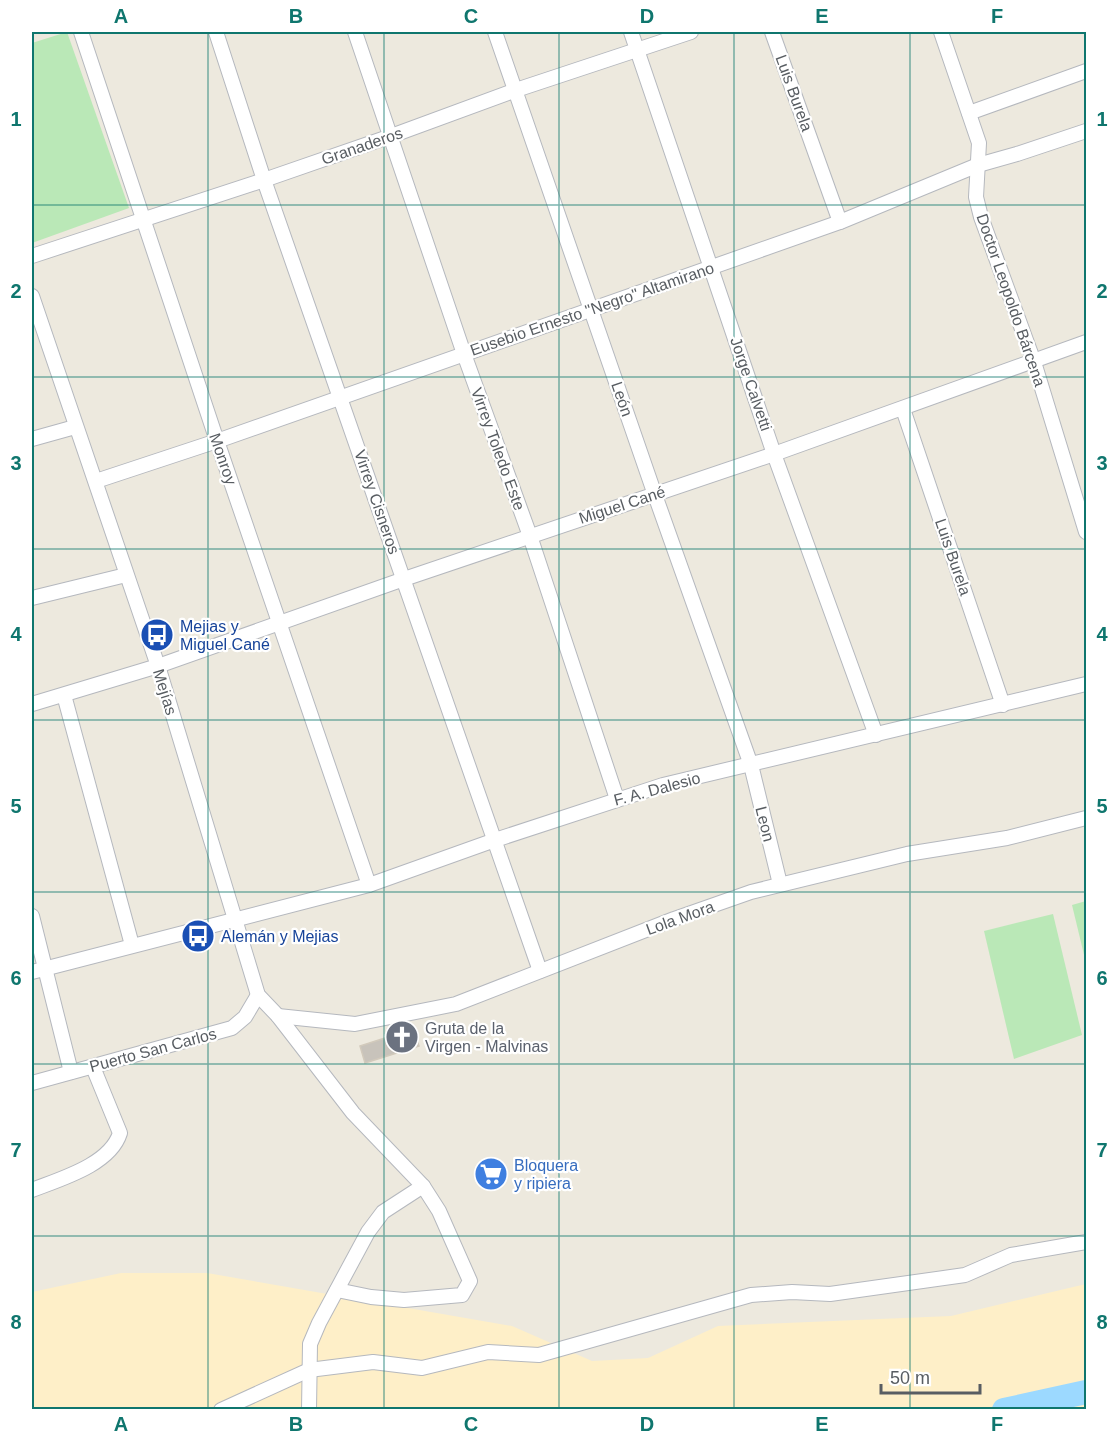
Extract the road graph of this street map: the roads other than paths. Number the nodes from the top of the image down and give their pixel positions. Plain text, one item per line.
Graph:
1 (81, 32) edge
2 (216, 32) edge
3 (355, 32) edge
4 (495, 32) edge
5 (631, 32) edge
6 (691, 32) edge
7 (772, 32) edge
8 (941, 32) edge
9 (637, 50) junction
10 (1086, 71) edge
11 (516, 90) junction
12 (969, 113) junction
13 (1086, 130) edge
14 (391, 136) junction
15 (978, 165) junction
16 (264, 180) junction
17 (144, 220) junction
18 (840, 222) junction
19 (32, 256) edge
20 (711, 268) junction
21 (32, 296) edge
22 (591, 308) junction
23 (1086, 342) edge
24 (464, 354) junction
25 (1034, 362) junction
26 (340, 398) junction
27 (903, 409) junction
28 (75, 427) junction
29 (32, 439) edge
30 (217, 441) junction
31 (774, 454) junction
32 (96, 481) junction
33 (655, 495) junction
34 (1086, 532) edge
35 (530, 537) junction
36 (126, 575) junction
37 (404, 579) junction
38 (32, 598) edge
39 (280, 622) junction
40 (158, 666) junction
41 (1086, 684) edge
42 (64, 695) junction
43 (32, 704) edge
44 (1003, 705) junction
45 (876, 735) junction
46 (751, 765) junction
47 (617, 799) junction
48 (1086, 818) edge
49 (495, 840) junction
50 (780, 884) junction
51 (369, 885) junction
52 (32, 916) edge
53 (236, 920) junction
54 (132, 945) junction
55 (46, 969) junction
56 (540, 971) junction
57 (32, 972) edge
58 (258, 995) junction
59 (278, 1016) junction
60 (93, 1067) junction
61 (71, 1072) junction
62 (32, 1083) edge
63 (423, 1186) junction
64 (32, 1190) edge
65 (1086, 1242) edge
66 (337, 1290) junction
67 (309, 1370) junction
68 (221, 1410) edge
69 (309, 1410) edge

1 - 17 street, Monroy
2 - 16 street, Virrey Cisneros
3 - 14 street, Virrey Toledo Este
4 - 11 street, León
5 - 9 street, Jorge Calvetti
6 - 9 street, Granaderos
7 - 18 street, Luis Burela
8 - 12 street, Doctor Leopoldo Bárcena
9 - 11 street, Granaderos
9 - 20 street, Jorge Calvetti
10 - 12 street
11 - 14 street, Granaderos
11 - 22 street, León
12 - 15 street, Doctor Leopoldo Bárcena
13 - 15 street, Eusebio Ernesto "Negro" Altamirano
14 - 16 street, Granaderos
14 - 24 street, Virrey Toledo Este
15 - 18 street, Eusebio Ernesto "Negro" Altamirano
15 - 25 street, Doctor Leopoldo Bárcena
16 - 17 street, Granaderos
16 - 26 street, Virrey Cisneros
17 - 19 street, Granaderos
17 - 30 street, Monroy
18 - 20 street, Eusebio Ernesto "Negro" Altamirano
20 - 22 street, Eusebio Ernesto "Negro" Altamirano
20 - 31 street, Jorge Calvetti
21 - 28 street, Mejías
22 - 24 street, Eusebio Ernesto "Negro" Altamirano
22 - 33 street, León
23 - 25 street, Miguel Cané
24 - 26 street, Eusebio Ernesto "Negro" Altamirano
24 - 35 street, Virrey Toledo Este
25 - 27 street, Miguel Cané
25 - 34 street, Doctor Leopoldo Bárcena
26 - 30 street, Eusebio Ernesto "Negro" Altamirano
26 - 37 street, Virrey Cisneros
27 - 31 street, Miguel Cané
27 - 44 street, Luis Burela
28 - 29 street
28 - 32 street, Mejías
30 - 32 street, Eusebio Ernesto "Negro" Altamirano
30 - 39 street, Monroy
31 - 33 street, Miguel Cané
31 - 45 street, Jorge Calvetti
32 - 36 street, Mejías
33 - 35 street, Miguel Cané
33 - 46 street, León
35 - 37 street, Miguel Cané
35 - 47 street, Virrey Toledo Este
36 - 38 street
36 - 40 street, Mejías
37 - 39 street, Miguel Cané
37 - 49 street, Virrey Cisneros
39 - 40 street, Miguel Cané
39 - 51 street, Monroy
40 - 42 street, Miguel Cané
40 - 53 street, Mejías
41 - 44 street, F. A. Dalesio
42 - 43 street, Miguel Cané
42 - 54 street
44 - 45 street, F. A. Dalesio
45 - 46 street, F. A. Dalesio
46 - 47 street, F. A. Dalesio
46 - 50 street, Leon
47 - 49 street, F. A. Dalesio
48 - 50 street, Lola Mora
49 - 51 street, F. A. Dalesio
49 - 56 street, Virrey Cisneros
50 - 56 street, Lola Mora
51 - 53 street, F. A. Dalesio
52 - 55 street
53 - 54 street, F. A. Dalesio
53 - 58 street, Mejías
54 - 55 street, F. A. Dalesio
55 - 57 street, F. A. Dalesio
55 - 61 street
56 - 59 street, Lola Mora
58 - 59 street, Mejías
58 - 60 street, Puerto San Carlos
59 - 63 street, Mejías
60 - 61 street, Puerto San Carlos
60 - 64 street
61 - 62 street, Puerto San Carlos
63 - 66 street
63 - 66 street, Mejías
65 - 67 street
66 - 67 street
67 - 68 street
67 - 69 street

